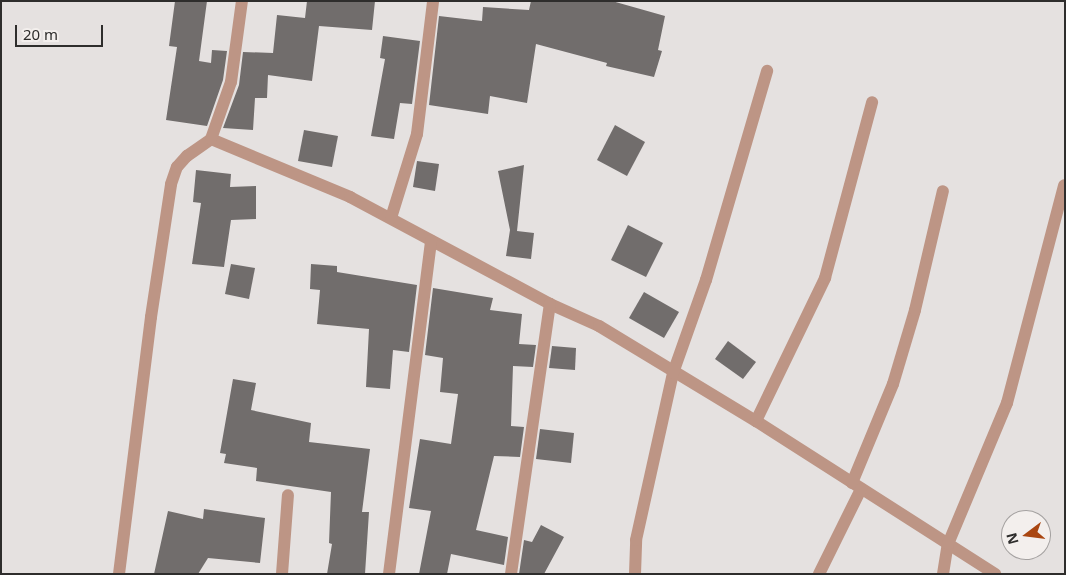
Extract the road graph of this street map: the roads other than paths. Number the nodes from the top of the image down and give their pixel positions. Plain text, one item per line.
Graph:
1 (242, 1) edge
2 (433, 1) edge
3 (767, 71) dead end
4 (872, 102) dead end
5 (211, 139) junction
6 (1064, 185) edge
7 (943, 191) dead end
8 (391, 218) junction
9 (432, 241) junction
10 (550, 304) junction
11 (673, 373) junction
12 (756, 421) junction
13 (856, 486) junction
14 (288, 494) dead end
15 (948, 544) junction
16 (119, 574) edge
17 (282, 574) edge
18 (389, 574) edge
19 (511, 574) edge
20 (635, 574) edge
21 (819, 574) edge
22 (943, 574) edge
23 (995, 574) edge

1 - 5 street
2 - 8 street
3 - 11 street
4 - 12 street
5 - 8 street
5 - 16 street
6 - 15 street
7 - 13 street
8 - 9 street
9 - 10 street
9 - 18 street
10 - 11 street
10 - 19 street
11 - 12 street
11 - 20 street
12 - 13 street
13 - 15 street
13 - 21 street
14 - 17 street
15 - 22 street
15 - 23 street

